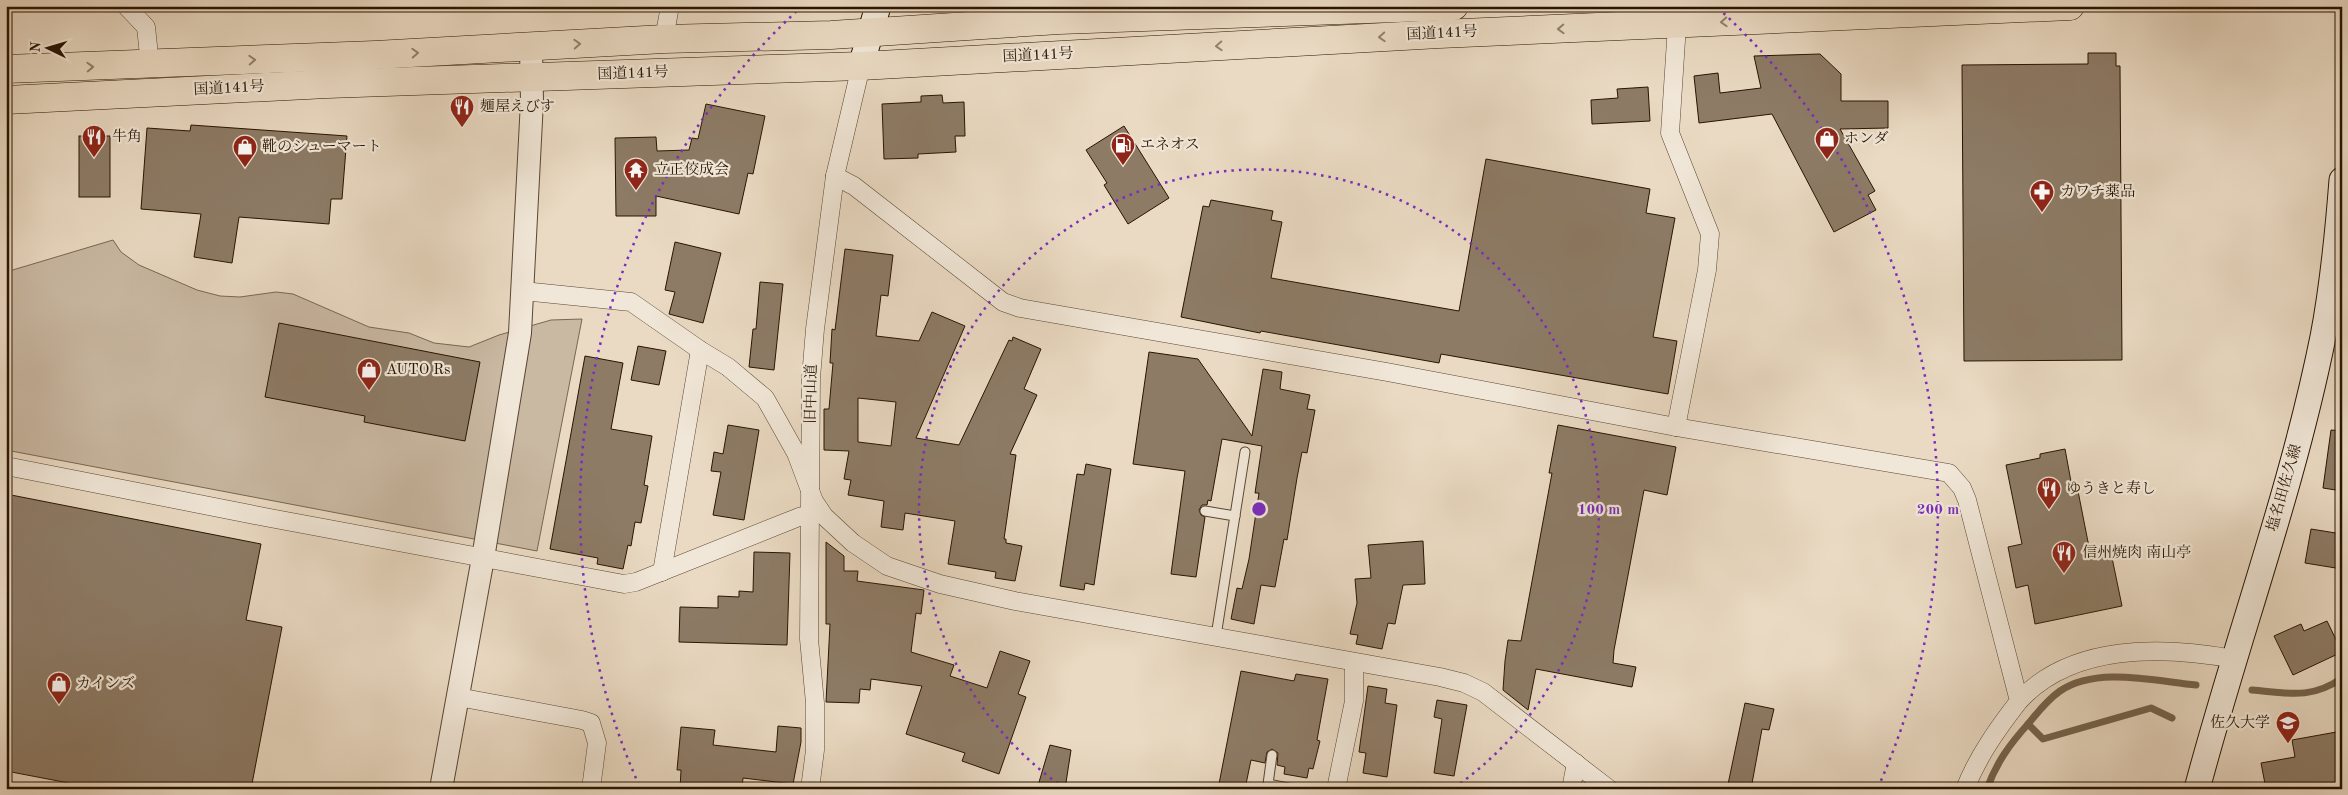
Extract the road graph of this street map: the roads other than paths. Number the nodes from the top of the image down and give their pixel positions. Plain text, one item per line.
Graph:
1 (126, 6) edge
2 (670, 6) edge
3 (878, 6) edge
4 (1454, 6) edge
5 (2070, 6) edge
6 (1677, 24) junction
7 (870, 32) junction
8 (664, 38) junction
9 (531, 46) junction
10 (150, 65) junction
11 (861, 66) junction
12 (6, 69) edge
13 (532, 78) junction
14 (6, 100) edge
15 (835, 176) junction
16 (2342, 180) edge
17 (524, 291) junction
18 (700, 350) junction
19 (1676, 427) junction
20 (1245, 452) dead end
21 (6, 466) edge
22 (811, 494) junction
23 (1206, 511) dead end
24 (811, 514) junction
25 (1234, 516) junction
26 (483, 558) junction
27 (662, 572) junction
28 (1216, 636) junction
29 (2234, 659) junction
30 (1354, 662) junction
31 (458, 697) junction
32 (2020, 701) junction
33 (1272, 756) dead end
34 (1576, 763) junction
35 (441, 789) edge
36 (591, 789) edge
37 (810, 789) edge
38 (1293, 789) edge
39 (1336, 789) edge
40 (1571, 789) edge
41 (1610, 789) edge
42 (1965, 789) edge
43 (2197, 789) edge

1 - 10 street
2 - 8 street
3 - 7 main road, 旧中山道
4 - 7 highway, 国道141号
5 -> 6 highway, 国道141号
6 -> 11 highway, 国道141号
6 - 19 street
7 - 8 highway, 国道141号
7 - 11 main road, 旧中山道
9 -> 8 highway, 国道141号
10 -> 9 highway, 国道141号
9 - 13 street
12 -> 10 highway, 国道141号
11 - 13 highway, 国道141号
11 - 15 street, 旧中山道
13 - 14 highway, 国道141号
13 - 17 street
15 - 19 street
15 - 22 street, 旧中山道
16 - 29 main road, 塩名田佐久線
17 - 18 street
17 - 26 street
18 - 22 street
18 - 27 street
19 - 32 street
20 - 25 lane
21 - 26 street
22 - 24 street, 旧中山道
22 - 28 street
23 - 25 lane
24 - 27 street
24 - 37 street, 旧中山道
25 - 28 lane
26 - 27 street
26 - 31 street
28 - 30 street
29 - 32 street
29 - 43 main road, 塩名田佐久線
30 - 34 street
30 - 39 street
31 - 35 street
31 - 36 street
32 - 42 street
33 - 38 lane
34 - 40 street
34 - 41 street

